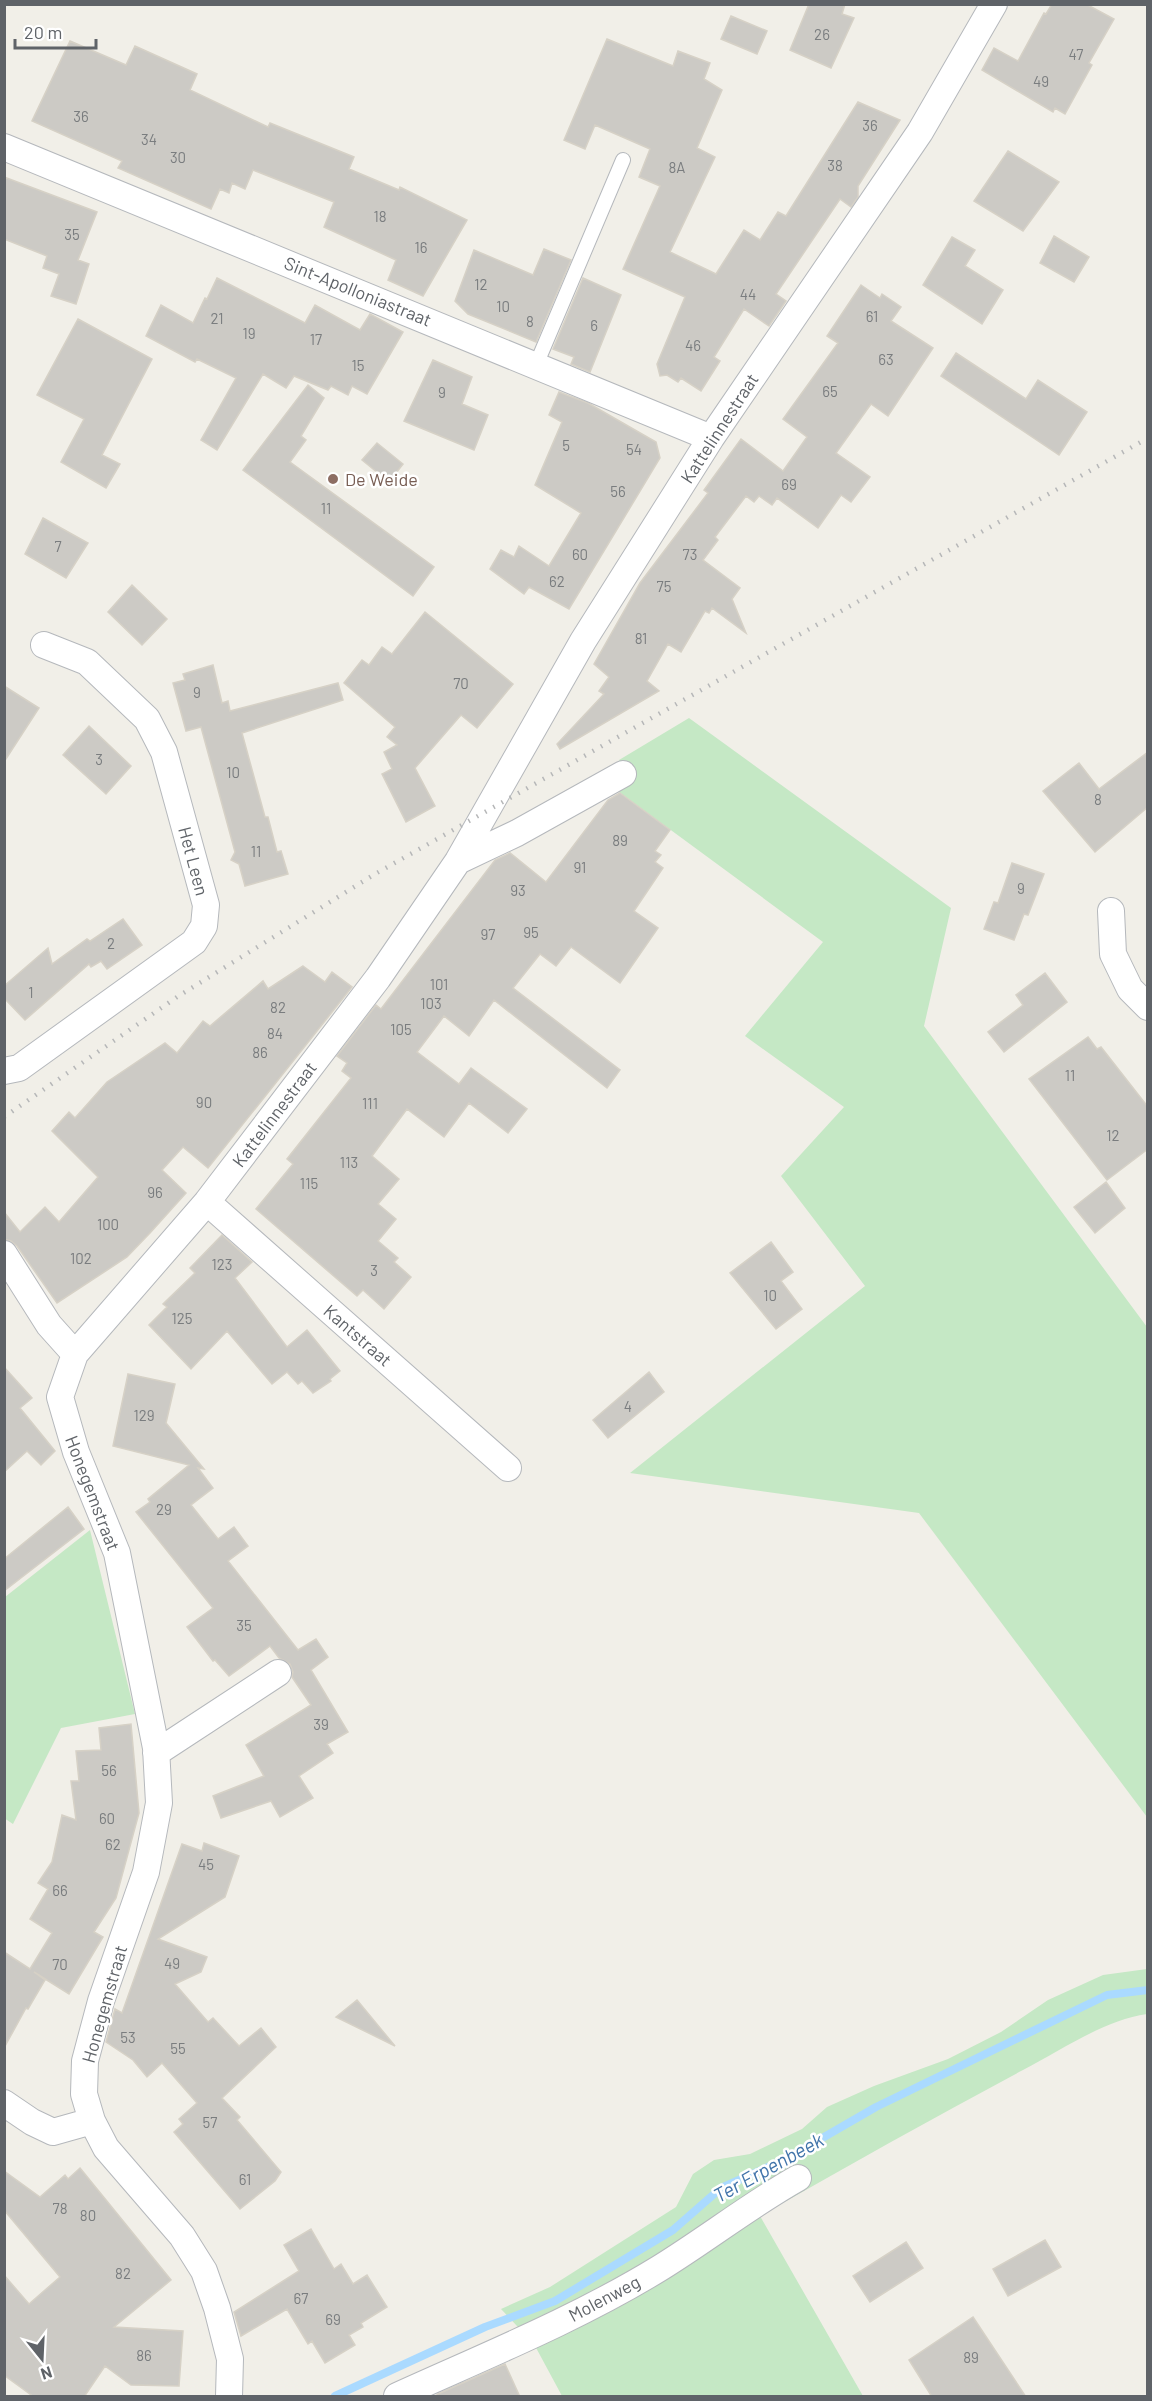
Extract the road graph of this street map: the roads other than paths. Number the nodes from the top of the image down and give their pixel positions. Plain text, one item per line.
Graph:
1 (994, 4) edge
2 (4, 147) edge
3 (623, 160) dead end
4 (536, 364) junction
5 (711, 438) junction
6 (44, 645) dead end
7 (623, 774) dead end
8 (458, 861) junction
9 (1111, 911) dead end
10 (1148, 1006) edge
11 (4, 1071) edge
12 (207, 1202) junction
13 (4, 1254) edge
14 (75, 1354) junction
15 (508, 1468) dead end
16 (278, 1673) dead end
17 (156, 1753) junction
18 (4, 2103) edge
19 (92, 2121) junction
20 (798, 2178) dead end
21 (229, 2397) edge
22 (397, 2397) edge

1 - 5 street, Kattelinnestraat
2 - 4 street, Sint-Apolloniastraat
3 - 4 lane
4 - 5 street, Sint-Apolloniastraat
5 - 8 street, Kattelinnestraat
6 - 11 street, Het Leen
7 - 8 street
8 - 12 street, Kattelinnestraat
9 - 10 street
12 - 14 street, Kattelinnestraat
12 - 15 street, Kantstraat
13 - 14 street
14 - 17 street, Honegemstraat
16 - 17 street
17 - 19 street, Honegemstraat
18 - 19 street
19 - 21 street, Honegemstraat
20 - 22 street, Molenweg

